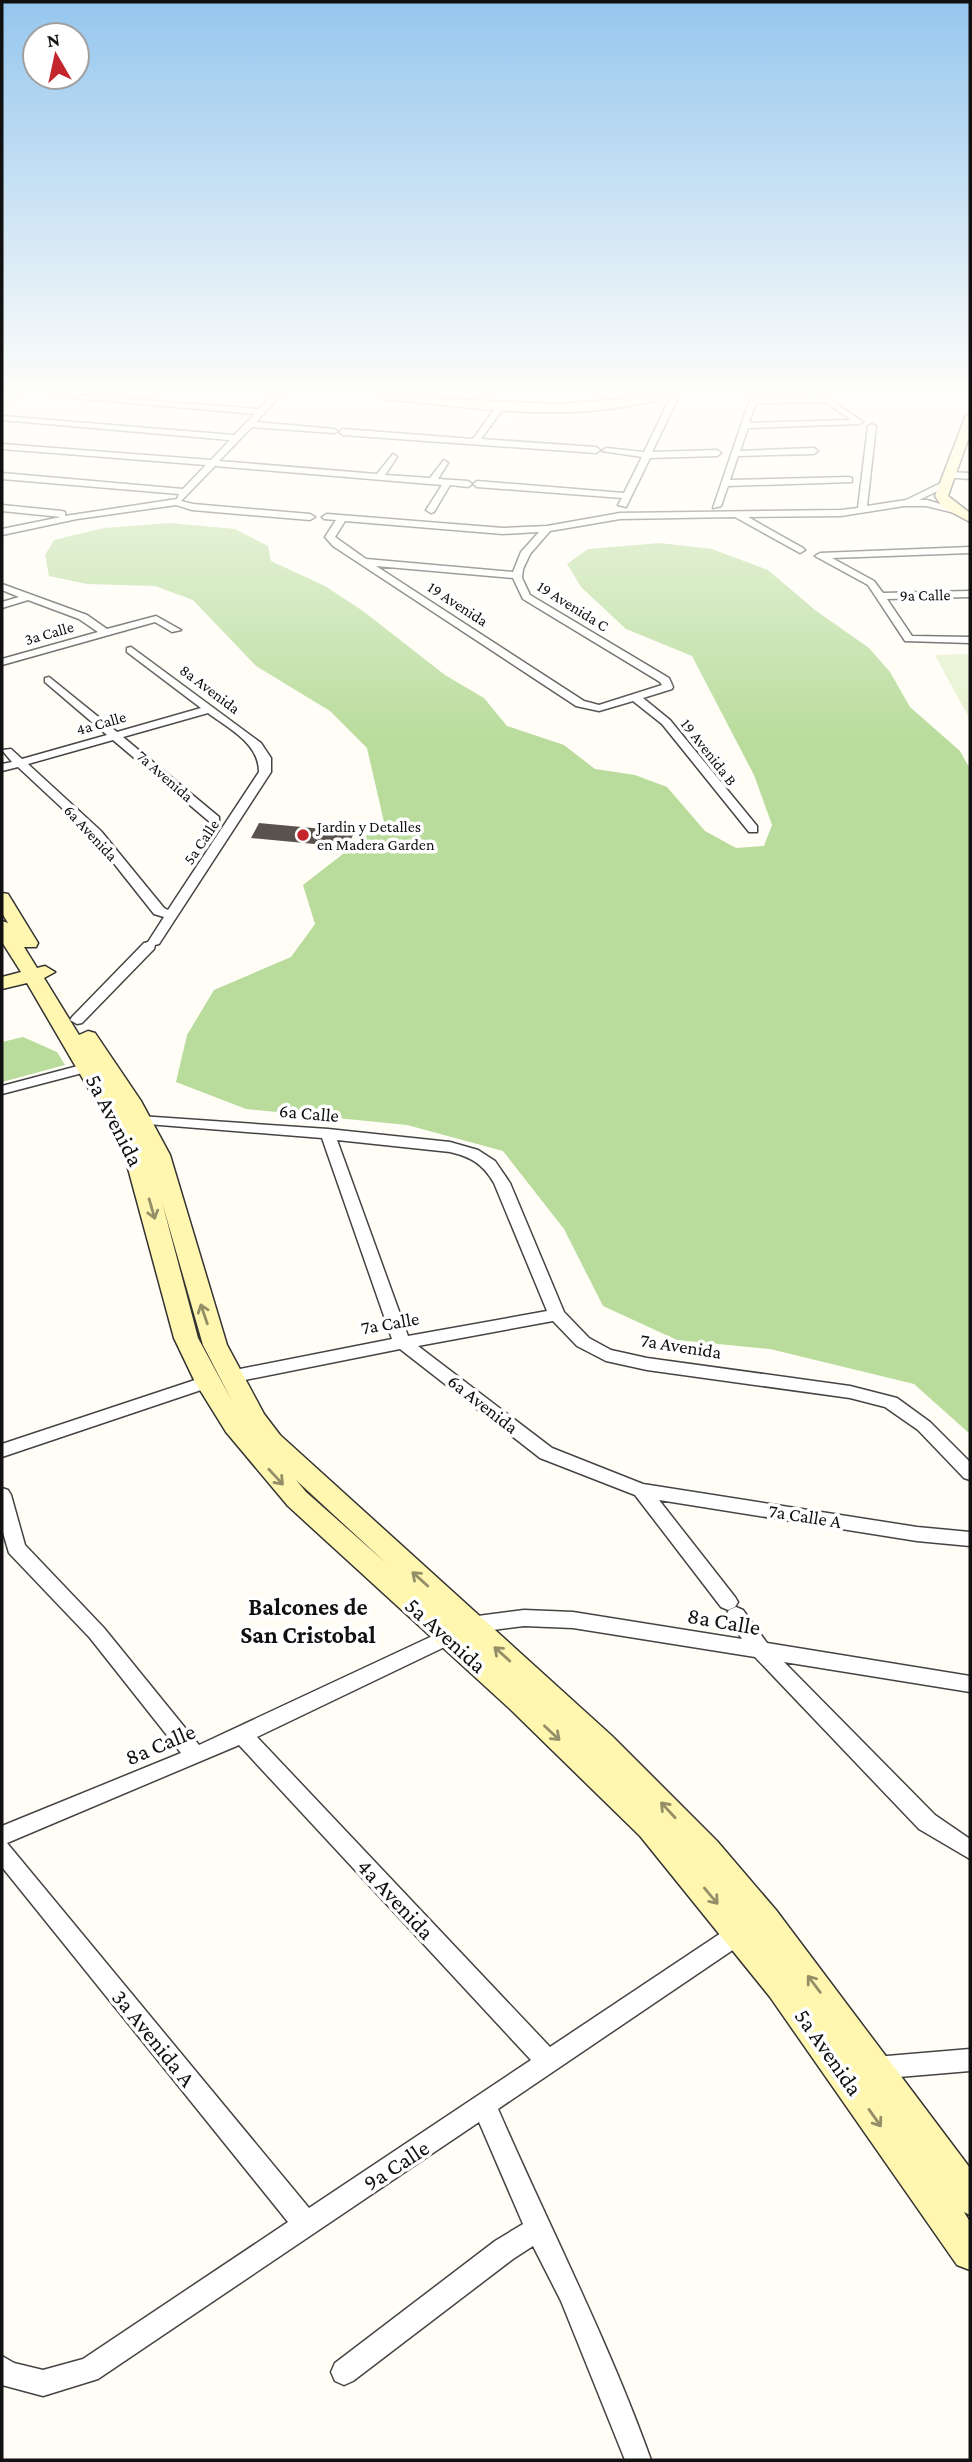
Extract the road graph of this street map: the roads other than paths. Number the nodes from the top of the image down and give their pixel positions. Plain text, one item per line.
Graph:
1 (29, 511) edge
2 (113, 511) edge
3 (238, 511) edge
4 (430, 511) edge
5 (862, 511) edge
6 (736, 514) junction
7 (77, 516) junction
8 (310, 517) dead end
9 (327, 517) dead end
10 (342, 518) junction
11 (422, 525) junction
12 (547, 529) junction
13 (2, 532) edge
14 (800, 550) dead end
15 (970, 550) edge
16 (364, 561) junction
17 (516, 575) junction
18 (2, 587) edge
19 (970, 594) edge
20 (881, 596) junction
21 (25, 598) junction
22 (2, 605) edge
23 (176, 630) dead end
24 (104, 632) junction
25 (970, 640) edge
26 (131, 650) dead end
27 (2, 662) edge
28 (49, 680) dead end
29 (636, 698) junction
30 (210, 709) junction
31 (117, 735) junction
32 (8, 751) dead end
33 (265, 758) joint
34 (21, 763) junction
35 (2, 768) edge
36 (215, 820) dead end
37 (753, 829) dead end
38 (2, 898) edge
39 (172, 915) junction
40 (2, 928) edge
41 (35, 967) junction
42 (2, 969) edge
43 (2, 983) edge
44 (77, 1020) junction
45 (89, 1067) junction
46 (2, 1090) edge
47 (140, 1120) junction
48 (328, 1134) junction
49 (473, 1153) joint
50 (151, 1166) junction
51 (557, 1315) junction
52 (402, 1342) junction
53 (218, 1380) junction
54 (2, 1451) edge
55 (970, 1474) edge
56 (641, 1490) junction
57 (2, 1495) edge
58 (970, 1539) edge
59 (459, 1631) junction
60 (762, 1652) junction
61 (970, 1684) edge
62 (530, 1695) junction
63 (242, 1735) junction
64 (196, 1756) junction
65 (2, 1836) edge
66 (965, 1848) edge
67 (2, 1851) edge
68 (741, 1932) junction
69 (832, 2033) junction
70 (970, 2060) edge
71 (549, 2063) junction
72 (875, 2068) junction
73 (485, 2107) junction
74 (970, 2197) edge
75 (306, 2224) junction
76 (538, 2229) junction
77 (970, 2252) edge
78 (2, 2369) edge
79 (344, 2372) dead end
80 (638, 2460) edge

1 - 7 street
2 - 7 street
3 - 8 street
4 - 11 street
5 - 6 street
6 - 12 street
6 - 14 street
7 - 13 street
9 - 10 street
10 - 11 street
10 - 16 street, 19 Avenida
11 - 12 street
12 - 17 street, 19 Avenida C
15 - 20 street
16 - 17 street
16 - 29 street, 19 Avenida
17 - 29 street, 19 Avenida C
18 - 21 street
19 - 20 street, 9a Calle
20 - 25 street
21 - 22 street
21 - 24 street
23 - 24 street, 3a Calle
24 - 27 street, 3a Calle
26 - 30 street, 8a Avenida
28 - 31 street, 7a Avenida
29 - 37 street, 19 Avenida B
30 - 31 street, 4a Calle
30 - 33 street, 8a Avenida
31 - 34 street, 4a Calle
31 - 36 street, 7a Avenida
32 - 34 street, 6a Avenida
33 - 39 street, 5a Calle
34 - 35 street, 4a Calle
34 - 39 street, 6a Avenida
38 - 41 street, 5a Avenida
39 - 44 street, 5a Calle
40 - 41 street, 5a Avenida
41 - 42 street
41 - 43 street
41 - 44 street, 5a Avenida
41 - 45 street, 5a Avenida
44 - 47 street, 5a Avenida
45 - 46 street
45 - 50 street, 5a Avenida
47 - 48 street, 6a Calle
47 - 50 street, 5a Avenida
48 - 49 street, 6a Calle
48 - 52 street
49 - 51 street, 7a Avenida
50 - 53 street, 5a Avenida
51 - 52 street, 7a Calle
51 - 55 street, 7a Avenida
52 - 53 street, 7a Calle
52 - 56 street, 6a Avenida
53 - 54 street, 7a Calle
53 - 59 street, 5a Avenida
56 - 58 street, 7a Calle A
56 - 60 street
57 - 64 street
59 - 60 street, 8a Calle
59 - 62 street, 5a Avenida
59 - 63 street, 8a Calle
60 - 61 street, 8a Calle
60 - 66 street
62 -> 68 street, 5a Avenida
69 -> 62 street, 5a Avenida
63 - 64 street, 8a Calle
63 - 71 street, 4a Avenida
64 - 65 street, 8a Calle
67 - 75 street, 3a Avenida A
68 - 69 street, 5a Avenida
68 - 71 street, 9a Calle
69 - 72 street, 5a Avenida
69 -> 77 street, 5a Avenida
70 - 72 street
71 - 73 street, 9a Calle
72 - 74 street, 5a Avenida
73 - 75 street, 9a Calle
73 - 76 street
75 - 78 street, 9a Calle
76 - 79 street
76 - 80 street

